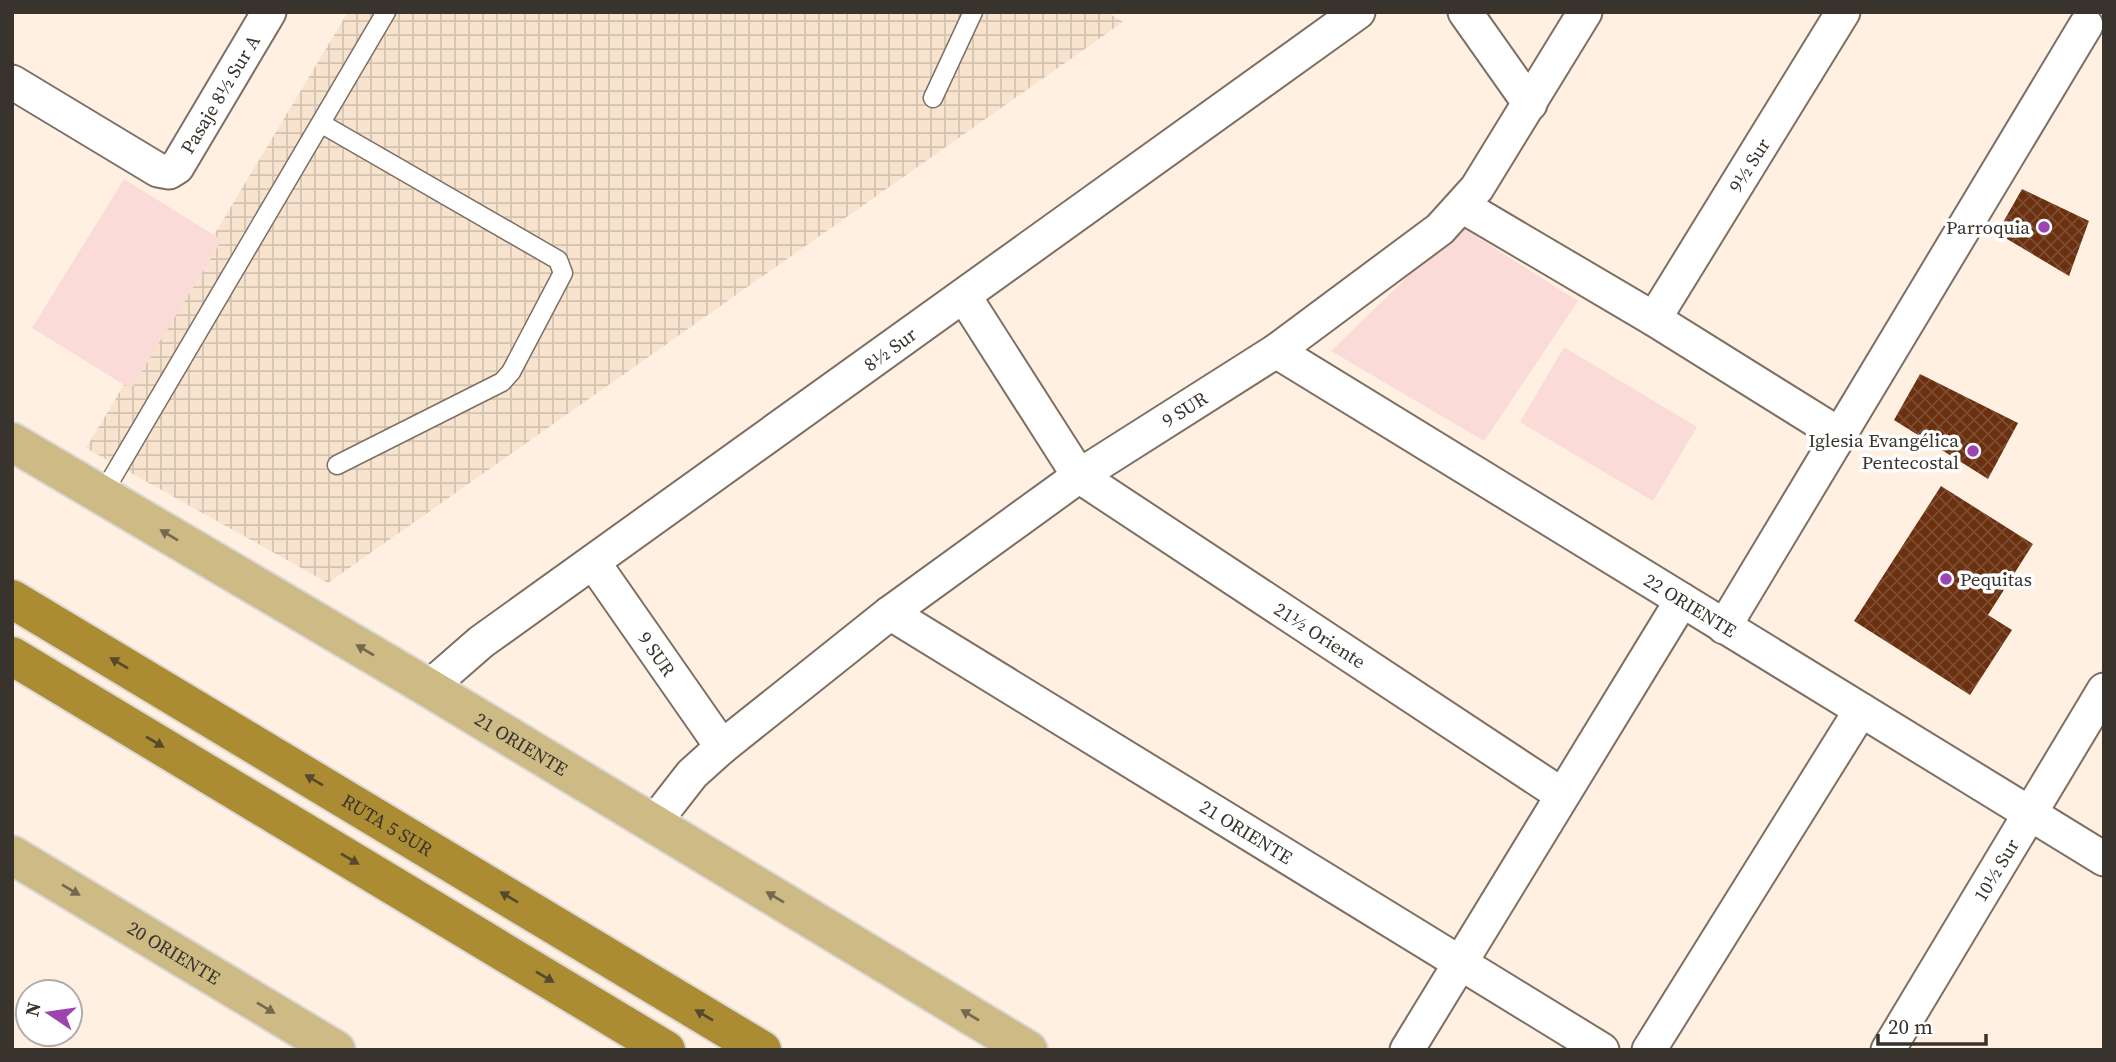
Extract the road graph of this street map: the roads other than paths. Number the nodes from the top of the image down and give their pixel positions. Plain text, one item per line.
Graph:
1 (269, 12) edge
2 (386, 12) edge
3 (973, 12) edge
4 (1357, 12) edge
5 (1465, 12) edge
6 (1585, 12) edge
7 (1843, 12) edge
8 (2087, 26) edge
9 (12, 82) edge
10 (933, 97) dead end
11 (1530, 104) junction
12 (322, 124) junction
13 (1464, 207) junction
14 (964, 296) junction
15 (1654, 319) junction
16 (1276, 351) junction
17 (1840, 435) junction
18 (12, 442) edge
19 (337, 465) dead end
20 (1079, 475) junction
21 (102, 495) junction
22 (593, 562) junction
23 (12, 599) edge
24 (1682, 600) junction
25 (890, 613) junction
26 (1724, 627) junction
27 (12, 656) edge
28 (424, 685) junction
29 (2104, 690) edge
30 (1861, 710) junction
31 (722, 747) junction
32 (1562, 795) junction
33 (2030, 814) junction
34 (653, 824) junction
35 (2104, 859) edge
36 (18, 866) edge
37 (1460, 964) junction
38 (336, 1050) edge
39 (666, 1050) edge
40 (762, 1050) edge
41 (1028, 1050) edge
42 (1407, 1050) edge
43 (1602, 1050) edge
44 (1649, 1050) edge
45 (1888, 1050) edge

1 - 9 street, Pasaje 8½ Sur A
2 - 12 lane
3 - 10 lane
4 - 14 street, 8½ Sur
5 - 11 street
6 - 11 street, 9 SUR
7 - 15 street, 9½ Sur
8 - 17 street
11 - 13 street, 9 SUR
12 - 19 lane
12 - 21 lane
13 - 15 street
13 - 16 street, 9 SUR
14 - 20 street
14 - 22 street, 8½ Sur
15 - 17 street
16 - 20 street, 9 SUR
16 - 24 street, 22 ORIENTE
17 - 26 street
18 - 21 main road, 21 ORIENTE
20 - 25 street, 9 SUR
20 - 32 street, 21½ Oriente
28 -> 21 main road, 21 ORIENTE
22 - 28 street, 8½ Sur
22 - 31 street, 9 SUR
40 -> 23 highway, RUTA 5 SUR
24 - 26 street, 22 ORIENTE
24 - 32 street
25 - 31 street, 9 SUR
25 - 37 street, 21 ORIENTE
26 - 30 street, 22 ORIENTE
27 -> 39 highway
28 - 34 main road, 21 ORIENTE
29 - 33 street, 10½ Sur
30 - 33 street, 22 ORIENTE
30 - 44 street
31 - 34 street, 9 SUR
32 - 37 street
33 - 35 street, 22 ORIENTE
33 - 45 street, 10½ Sur
41 -> 34 main road, 21 ORIENTE
36 -> 38 main road, 20 ORIENTE
37 - 42 street
37 - 43 street, 21 ORIENTE

